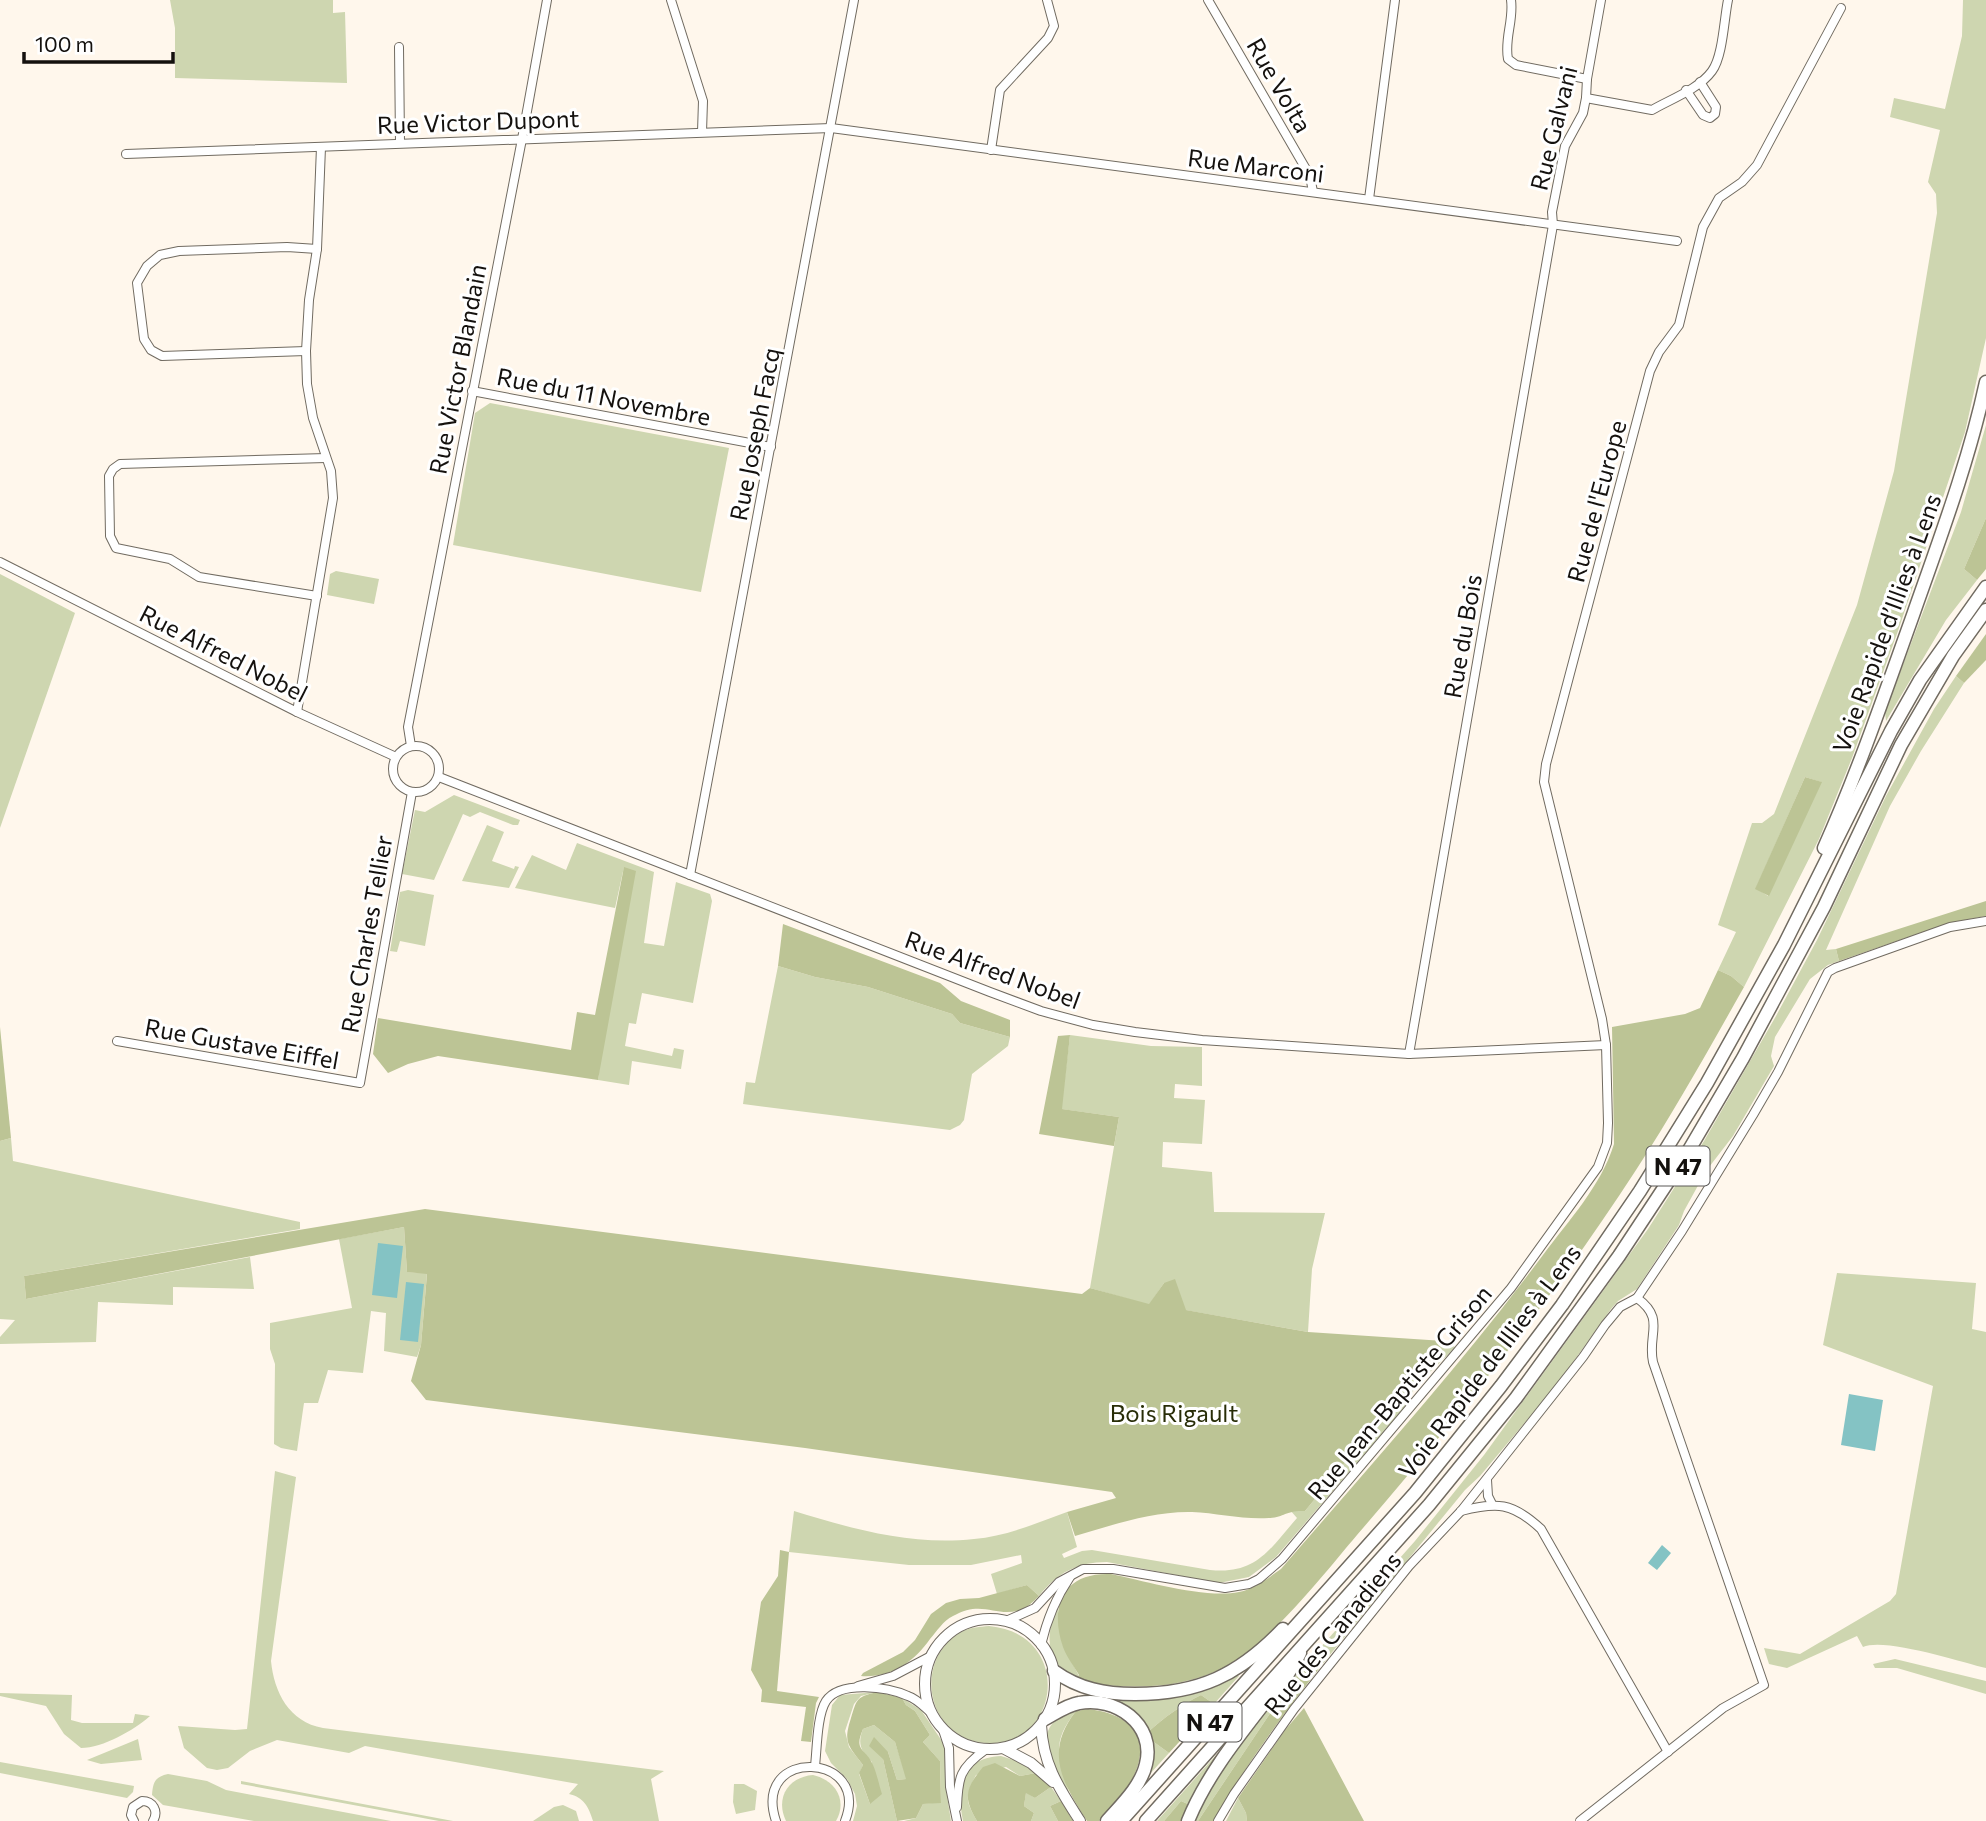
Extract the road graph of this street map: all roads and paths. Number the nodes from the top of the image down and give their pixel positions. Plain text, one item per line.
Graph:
1 (547, 0) edge
2 (671, 0) edge
3 (854, 0) edge
4 (1046, 0) edge
5 (1208, 0) edge
6 (1395, 0) edge
7 (1511, 0) edge
8 (1601, 0) edge
9 (1728, 0) edge
10 (1841, 8) dead end
11 (400, 47) dead end
12 (1587, 79) junction
13 (1700, 82) junction
14 (1686, 90) junction
15 (1586, 99) junction
16 (831, 128) junction
17 (702, 132) junction
18 (523, 139) junction
19 (400, 143) junction
20 (321, 147) junction
21 (991, 149) junction
22 (126, 154) dead end
23 (1313, 192) junction
24 (1369, 199) junction
25 (1553, 225) junction
26 (1676, 241) dead end
27 (317, 248) junction
28 (306, 351) junction
29 (1986, 382) edge
30 (472, 391) junction
31 (771, 447) junction
32 (326, 458) junction
33 (0, 562) edge
34 (1986, 587) edge
35 (317, 596) junction
36 (1986, 610) edge
37 (297, 712) junction
38 (411, 746) junction
39 (396, 757) junction
40 (439, 777) junction
41 (412, 792) junction
42 (690, 875) junction
43 (1819, 875) junction
44 (1986, 921) edge
45 (117, 1041) dead end
46 (1606, 1045) junction
47 (1409, 1054) junction
48 (360, 1083) joint
49 (1637, 1297) junction
50 (1487, 1477) junction
51 (1492, 1504) junction
52 (1461, 1511) junction
53 (1073, 1574) junction
54 (1006, 1621) junction
55 (1299, 1622) junction
56 (1304, 1643) junction
57 (1041, 1645) junction
58 (931, 1656) junction
59 (1054, 1671) junction
60 (855, 1687) junction
61 (930, 1712) junction
62 (1043, 1722) junction
63 (943, 1730) junction
64 (1003, 1748) junction
65 (985, 1750) junction
66 (1668, 1752) junction
67 (815, 1766) junction
68 (1056, 1785) junction
69 (957, 1819) edge
70 (134, 1821) edge
71 (153, 1821) edge
72 (776, 1821) edge
73 (845, 1821) edge
74 (1080, 1821) edge
75 (1107, 1821) edge
76 (1121, 1821) edge
77 (1146, 1821) edge
78 (1188, 1821) edge
79 (1218, 1821) edge
80 (1580, 1821) edge

1 - 18 street, Rue Victor Blandain
2 - 17 street
3 - 16 street, Rue Joseph Facq
4 - 21 street
5 - 23 street, Rue Volta
6 - 24 street
7 - 12 street
8 - 12 street, Rue Galvani
9 - 13 street
10 - 46 street, Rue de l'Europe
11 - 19 street
12 - 15 street, Rue Galvani
13 - 14 street
13 - 14 street
14 - 15 street
15 - 25 street, Rue Galvani
16 - 17 street, Rue Victor Dupont
16 - 21 street, Rue Marconi
16 - 31 street, Rue Joseph Facq
17 - 18 street, Rue Victor Dupont
18 - 19 street, Rue Victor Dupont
18 - 30 street, Rue Victor Blandain
19 - 20 street, Rue Victor Dupont
20 - 22 street, Rue Victor Dupont
20 - 27 street
21 - 23 street, Rue Marconi
23 - 24 street, Rue Marconi
24 - 25 street, Rue Marconi
25 - 26 street, Rue Marconi
25 - 47 street, Rue du Bois
27 - 28 street
27 - 28 street
28 - 32 street
29 - 43 highway, Voie Rapide d’Illies à Lens / N 47
30 - 31 street, Rue du 11 Novembre
30 - 38 street, Rue Victor Blandain
31 - 42 street, Rue Joseph Facq
32 - 35 street
32 - 35 street
33 - 37 street, Rue Alfred Nobel
34 - 43 highway
35 - 37 street
36 - 56 highway, N 47
37 - 39 street, Rue Alfred Nobel
38 - 39 street
38 - 40 street
39 - 41 street
40 - 41 street
40 - 42 street, Rue Alfred Nobel
41 - 48 street, Rue Charles Tellier
42 - 47 street, Rue Alfred Nobel
43 - 55 highway, Voie Rapide de Illies à Lens / N 47
44 - 49 street, Rue des Canadiens
45 - 48 street, Rue Gustave Eiffel
46 - 47 street, Rue Alfred Nobel
46 - 53 street, Rue Jean-Baptiste Grison
49 - 50 street, Rue des Canadiens
49 - 66 street
50 - 51 street
50 - 52 street, Rue des Canadiens
51 - 52 street
51 - 66 street
52 - 79 street, Rue des Canadiens
53 - 54 street, Rue Jean-Baptiste Grison
53 - 57 street
54 - 57 street
54 - 58 street
55 - 59 highway
55 - 76 highway, Voie Rapide de Illies à Lens / N 47
56 - 77 highway, N 47
56 - 78 highway
57 - 59 street
58 - 60 street
58 - 61 street
59 - 62 street
60 - 61 street
60 - 67 street
61 - 63 street
62 - 64 street
62 - 68 street
62 - 75 highway
63 - 65 street
63 - 69 street
64 - 65 street
64 - 68 street
65 - 69 street
66 - 80 street
67 - 72 street
67 - 73 street
68 - 74 street
70 - 71 street

